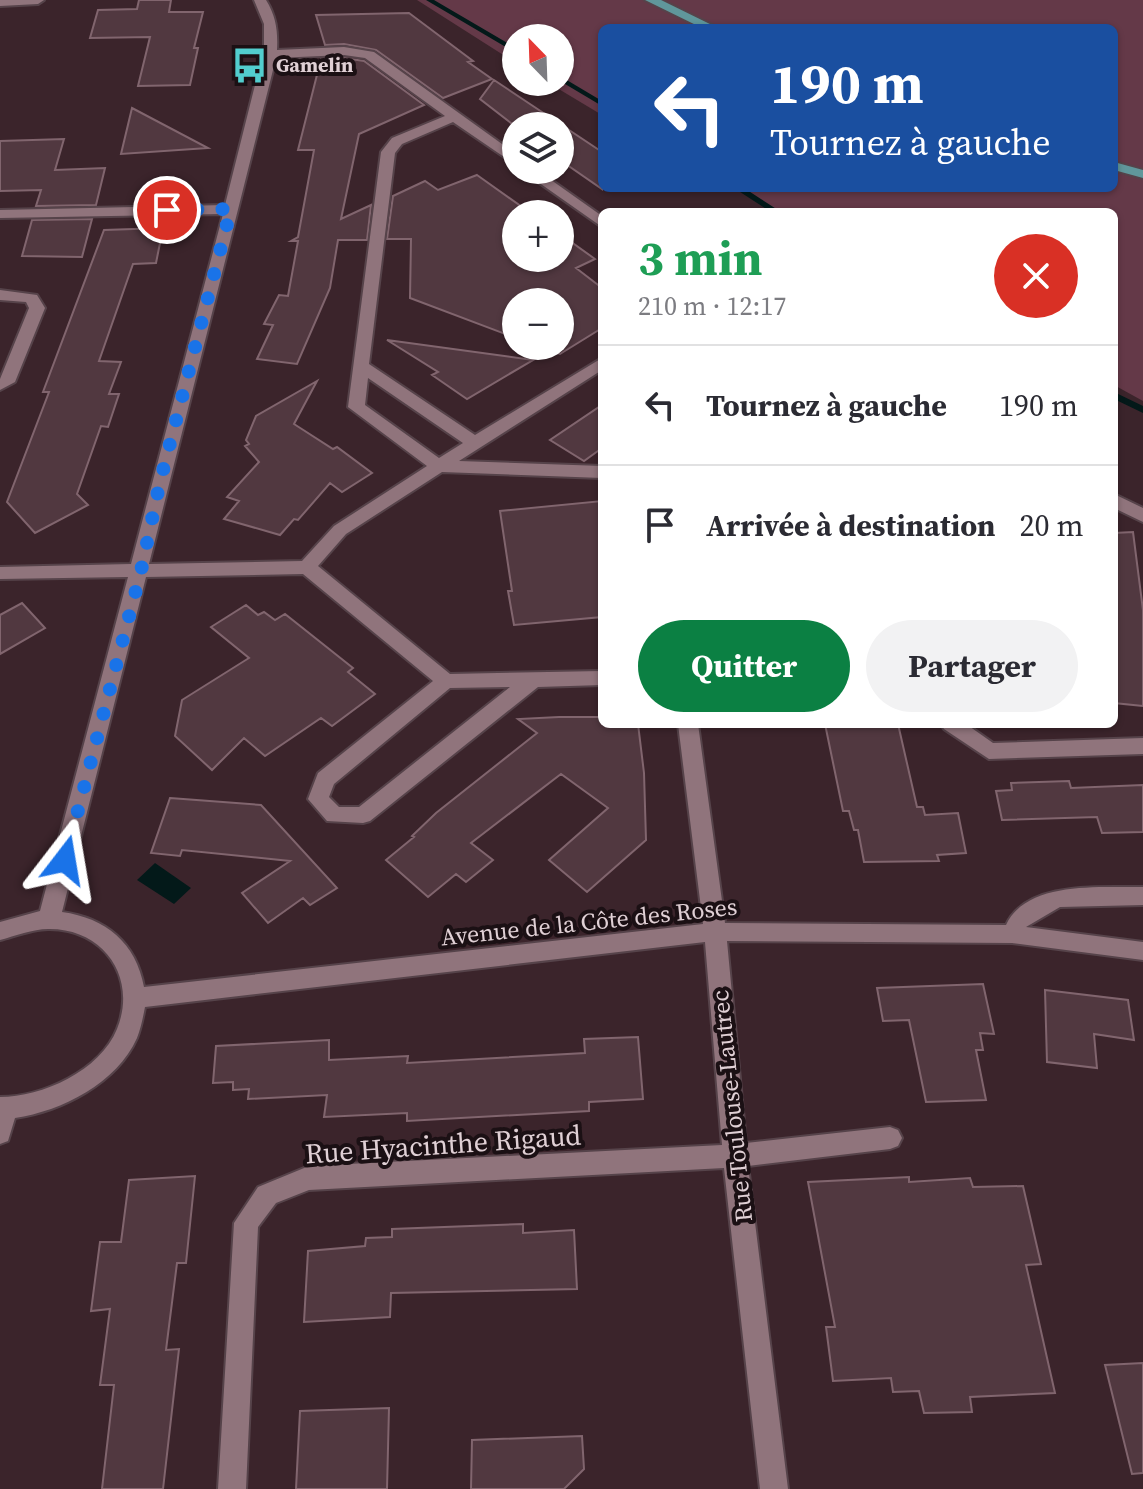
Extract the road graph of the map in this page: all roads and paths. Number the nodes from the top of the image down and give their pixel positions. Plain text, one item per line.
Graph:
1 (38, 0) edge
2 (260, 0) edge
3 (651, 0) edge
4 (0, 2) edge
5 (703, 24) edge
6 (270, 54) junction
7 (454, 117) junction
8 (502, 151) edge
9 (1118, 167) edge
10 (1143, 174) edge
11 (548, 184) edge
12 (231, 209) junction
13 (0, 214) edge
14 (598, 220) edge
15 (0, 295) edge
16 (360, 365) junction
17 (598, 366) edge
18 (0, 385) edge
19 (475, 443) junction
20 (439, 466) junction
21 (598, 472) edge
22 (1118, 502) edge
23 (1143, 516) edge
24 (307, 567) junction
25 (141, 571) junction
26 (0, 573) edge
27 (598, 678) edge
28 (534, 679) junction
29 (446, 681) junction
30 (689, 728) edge
31 (957, 728) edge
32 (1143, 746) edge
33 (1143, 896) edge
34 (49, 919) junction
35 (0, 931) edge
36 (715, 932) junction
37 (1012, 934) junction
38 (1143, 951) edge
39 (137, 998) junction
40 (2, 1108) edge
41 (0, 1133) edge
42 (890, 1138) dead end
43 (735, 1156) junction
44 (232, 1489) edge
45 (774, 1489) edge

1 - 4 street
2 - 6 street
3 - 5 main road
6 - 7 street
6 - 12 street
7 - 8 street
7 - 16 street
9 - 10 main road
11 - 14 street
12 - 13 street
12 - 25 street
15 - 18 street
16 - 19 street
16 - 20 street
17 - 19 street
19 - 20 street
20 - 21 street
20 - 24 street
22 - 23 street
24 - 25 street
24 - 29 street
25 - 26 street
25 - 34 street
27 - 28 street
28 - 29 street
28 - 29 street
30 - 36 street, Rue Toulouse-Lautrec
31 - 32 street
33 - 37 street
34 - 35 street
34 - 39 street
36 - 37 street, Avenue de la Côte des Roses
36 - 39 street, Avenue de la Côte des Roses
36 - 43 street, Rue Toulouse-Lautrec
37 - 38 street, Avenue de la Côte des Roses
39 - 40 street
40 - 41 street
42 - 43 street, Rue Hyacinthe Rigaud
43 - 44 street, Rue Hyacinthe Rigaud
43 - 45 street, Rue Toulouse-Lautrec

